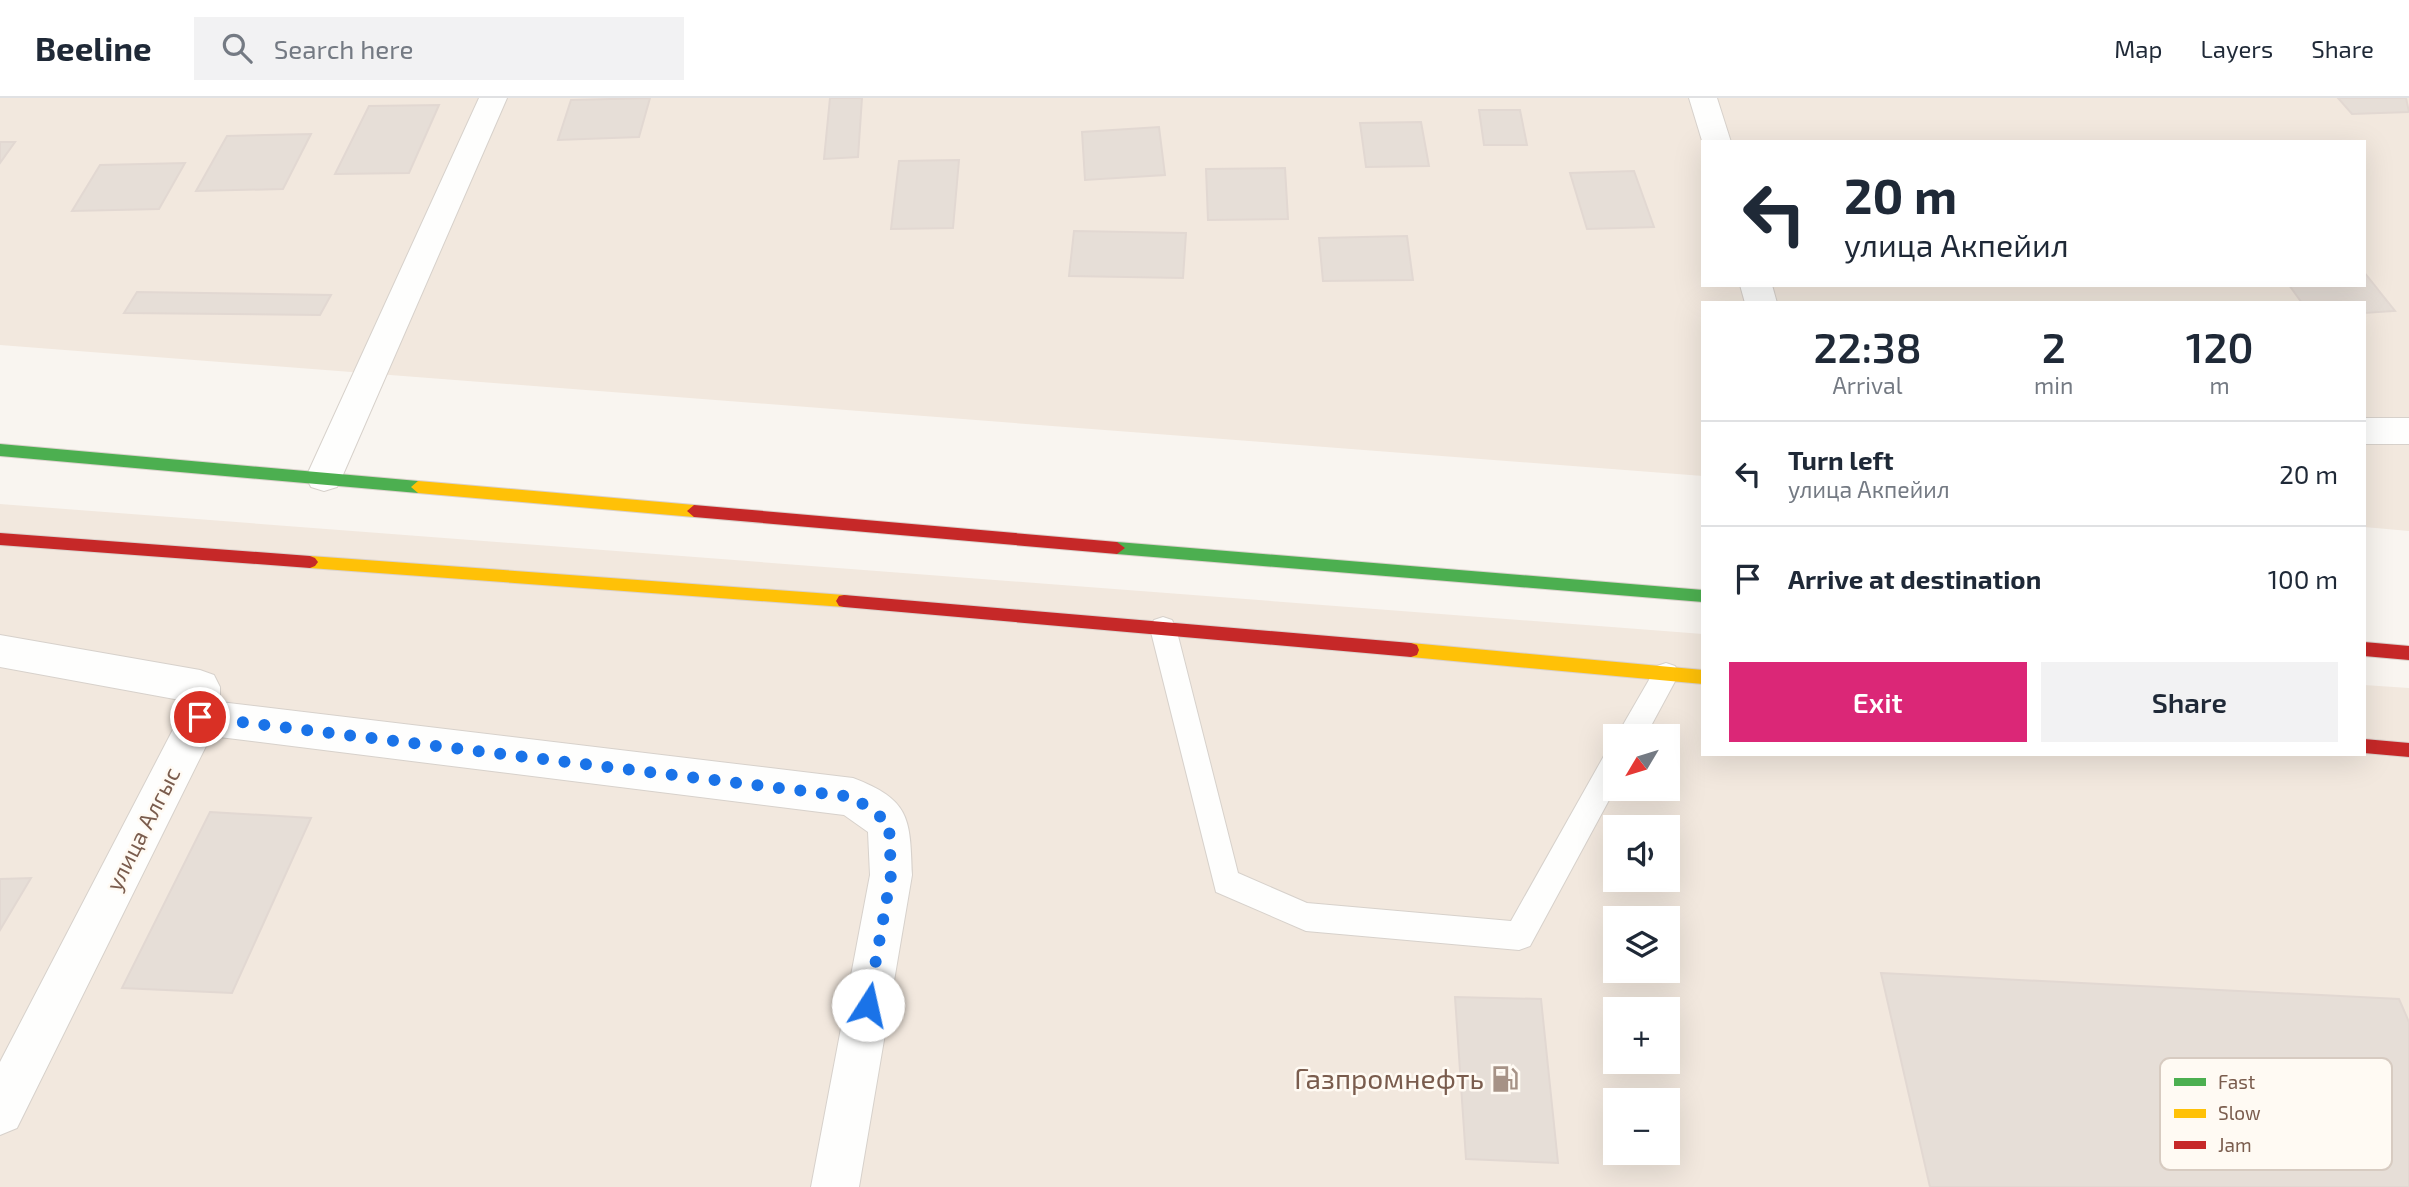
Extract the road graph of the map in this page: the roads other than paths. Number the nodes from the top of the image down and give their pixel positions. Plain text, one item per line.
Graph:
1 (493, 98) edge
2 (1703, 98) edge
3 (1715, 140) edge
4 (2366, 431) edge
5 (2409, 431) edge
6 (0, 450) edge
7 (324, 477) junction
8 (0, 539) edge
9 (1701, 596) edge
10 (1163, 628) junction
11 (2366, 649) edge
12 (0, 650) edge
13 (2409, 653) edge
14 (1665, 674) junction
15 (1701, 677) edge
16 (200, 717) junction
17 (1637, 724) edge
18 (2366, 746) edge
19 (2409, 750) edge
20 (1603, 786) edge
21 (0, 1111) edge
22 (835, 1187) edge

1 - 7 street
2 - 3 street
4 - 5 street
6 - 7 highway
7 - 9 highway
8 - 10 highway
10 - 14 highway
10 - 20 lane
11 - 13 highway
12 - 16 street
14 - 15 highway
14 - 17 lane
16 - 21 street, улица Алгыс
16 - 22 street
18 - 19 highway

